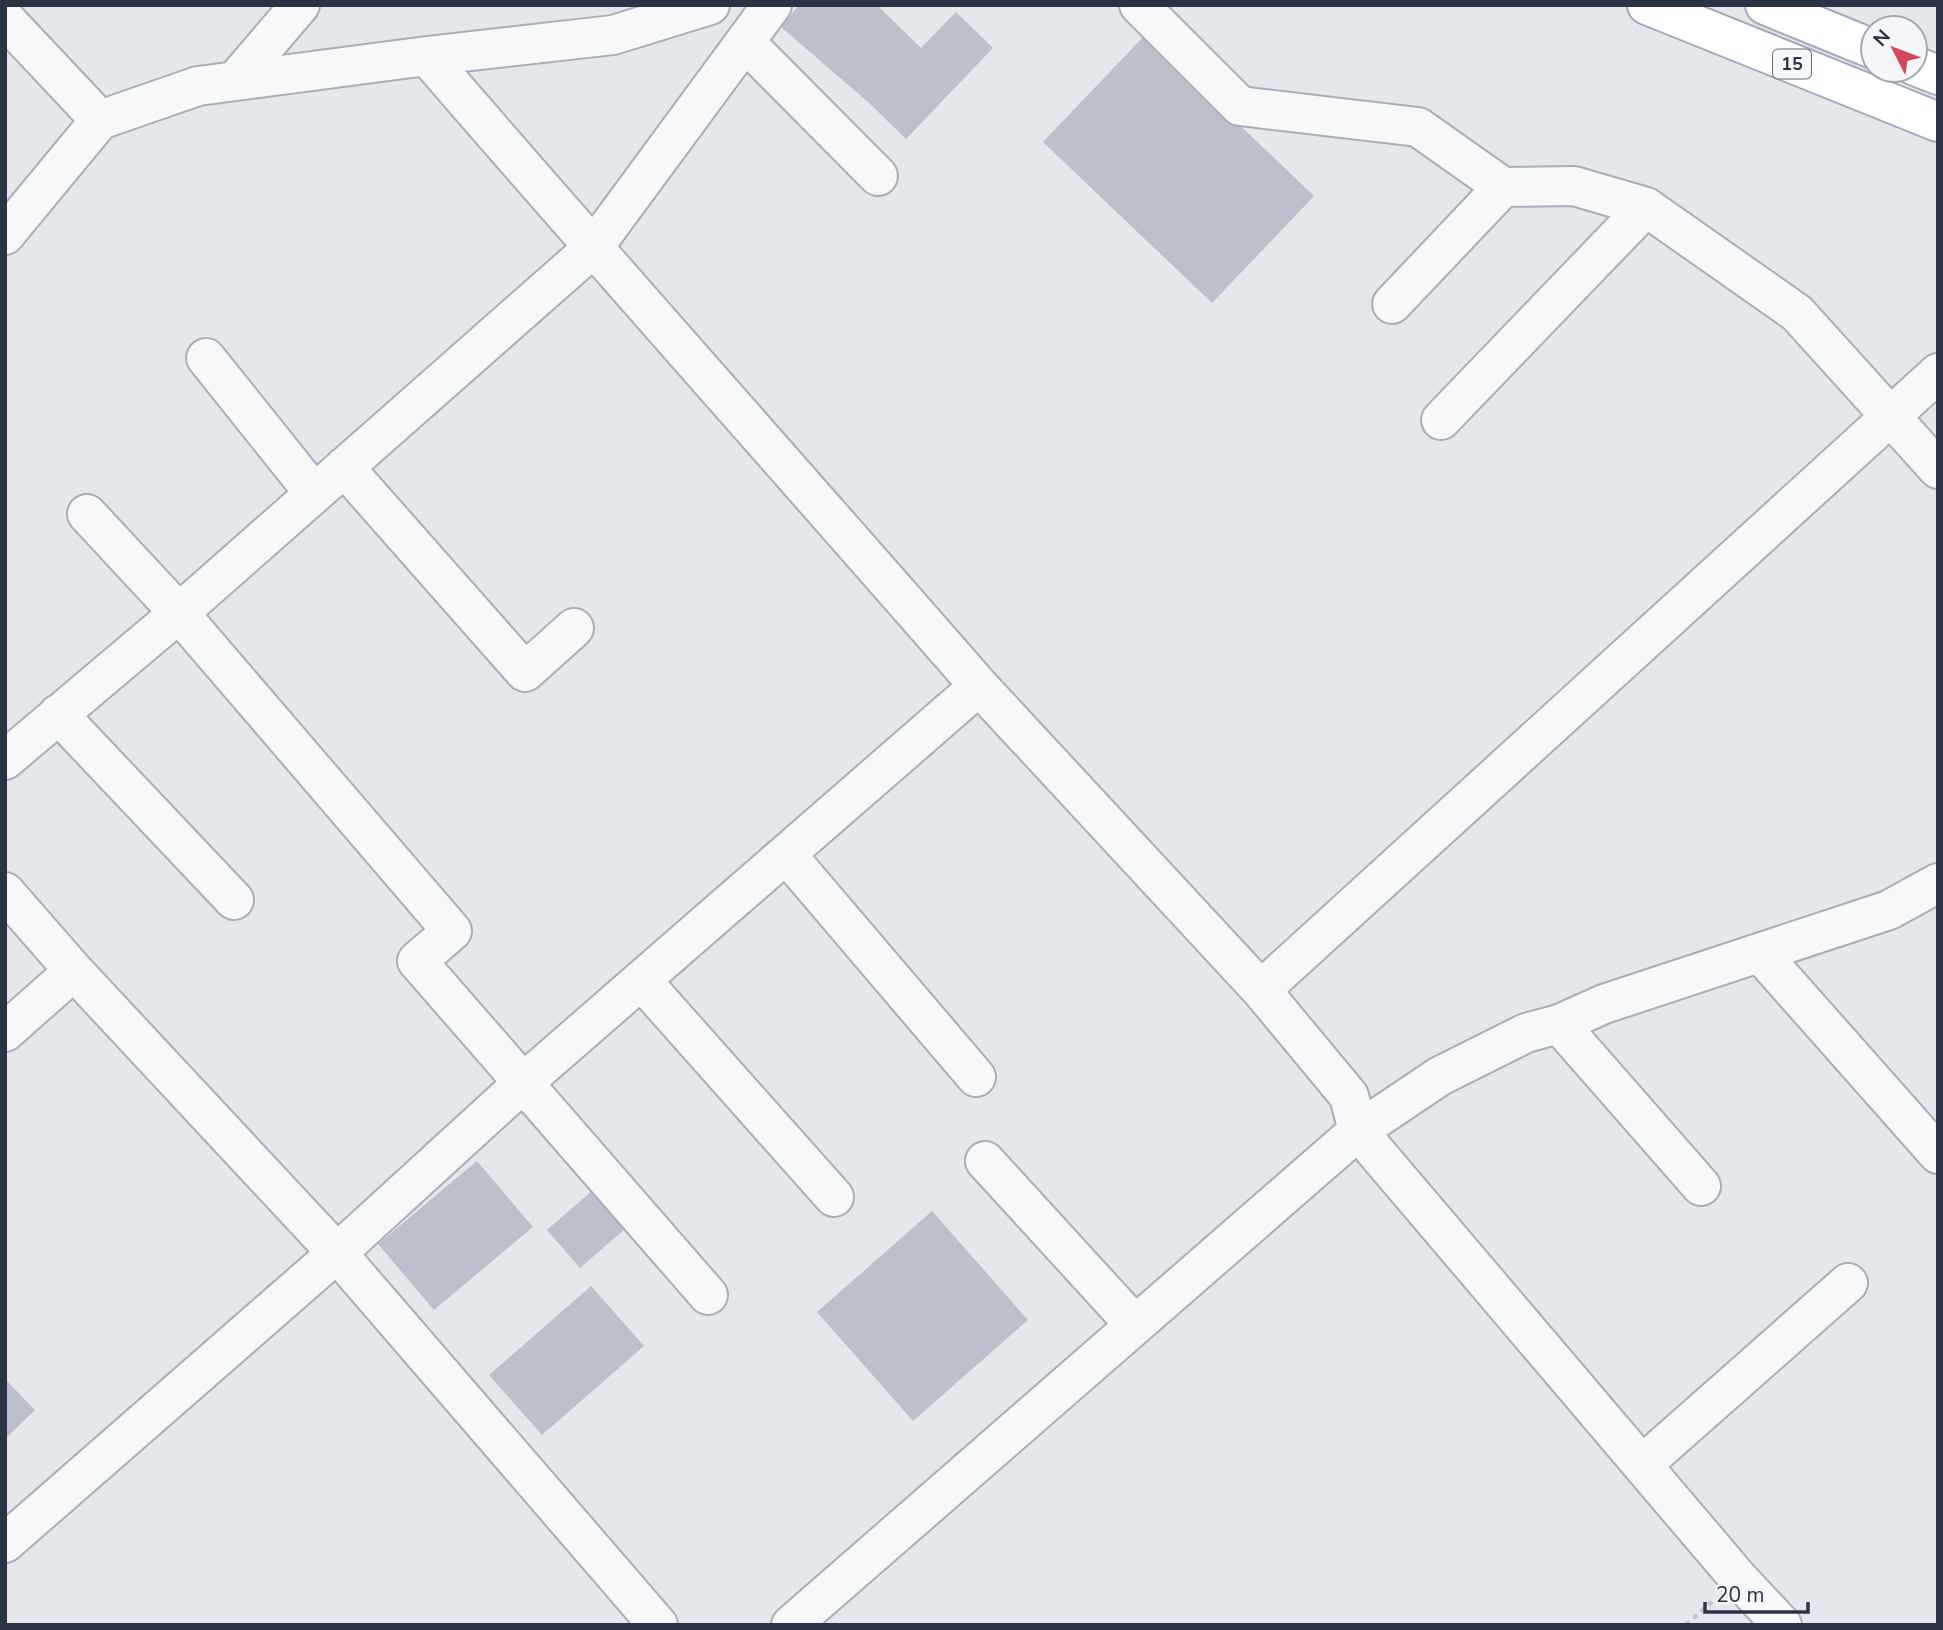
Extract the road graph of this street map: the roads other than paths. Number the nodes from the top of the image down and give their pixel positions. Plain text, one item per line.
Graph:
1 (300, 5) edge
2 (710, 5) edge
3 (772, 5) edge
4 (1139, 5) edge
5 (1647, 5) edge
6 (1765, 5) edge
7 (5, 19) edge
8 (746, 42) junction
9 (1859, 43) edge
10 (427, 56) junction
11 (235, 80) junction
12 (100, 120) junction
13 (1938, 122) edge
14 (878, 176) dead end
15 (1503, 187) junction
16 (1646, 206) junction
17 (5, 235) edge
18 (593, 248) junction
19 (1392, 304) dead end
20 (206, 358) dead end
21 (1938, 373) edge
22 (1890, 415) junction
23 (1441, 420) dead end
24 (344, 467) junction
25 (1938, 469) edge
26 (314, 493) junction
27 (88, 514) dead end
28 (178, 613) junction
29 (574, 628) dead end
30 (979, 686) junction
31 (58, 714) junction
32 (5, 760) edge
33 (786, 854) junction
34 (1938, 883) edge
35 (5, 892) edge
36 (234, 900) dead end
37 (1760, 953) junction
38 (75, 971) junction
39 (641, 980) junction
40 (1261, 990) junction
41 (1559, 1024) junction
42 (5, 1032) edge
43 (976, 1077) dead end
44 (523, 1083) junction
45 (1358, 1131) junction
46 (1938, 1154) edge
47 (985, 1161) dead end
48 (1701, 1186) dead end
49 (834, 1197) dead end
50 (337, 1253) junction
51 (1848, 1283) dead end
52 (708, 1295) dead end
53 (1135, 1325) junction
54 (1642, 1465) junction
55 (5, 1543) edge
56 (658, 1625) edge
57 (791, 1625) edge
58 (1782, 1625) edge

1 - 11 street
2 - 10 street
3 - 8 street
4 - 15 street
5 - 13 main road, 15
6 - 9 main road, 15
7 - 12 street
8 - 14 street
8 - 18 street
10 - 11 street
10 - 18 street
11 - 12 street
12 - 17 street
15 - 16 street
15 - 19 street
16 - 22 street
16 - 23 street
18 - 24 street
18 - 30 street
20 - 26 street
21 - 22 street
22 - 25 street
22 - 40 street
24 - 26 street
24 - 29 street
26 - 28 street
27 - 28 street
28 - 31 street
28 - 44 street
30 - 33 street
30 - 40 street
31 - 32 street
31 - 36 street
33 - 39 street
33 - 43 street
34 - 37 street
35 - 38 street
37 - 41 street
37 - 46 street
38 - 42 street
38 - 50 street
39 - 44 street
39 - 49 street
40 - 45 street
41 - 45 street
41 - 48 street
44 - 50 street
44 - 52 street
45 - 53 street
45 - 54 street
47 - 53 street
50 - 55 street
50 - 56 street
51 - 54 street
53 - 57 street
54 - 58 street

